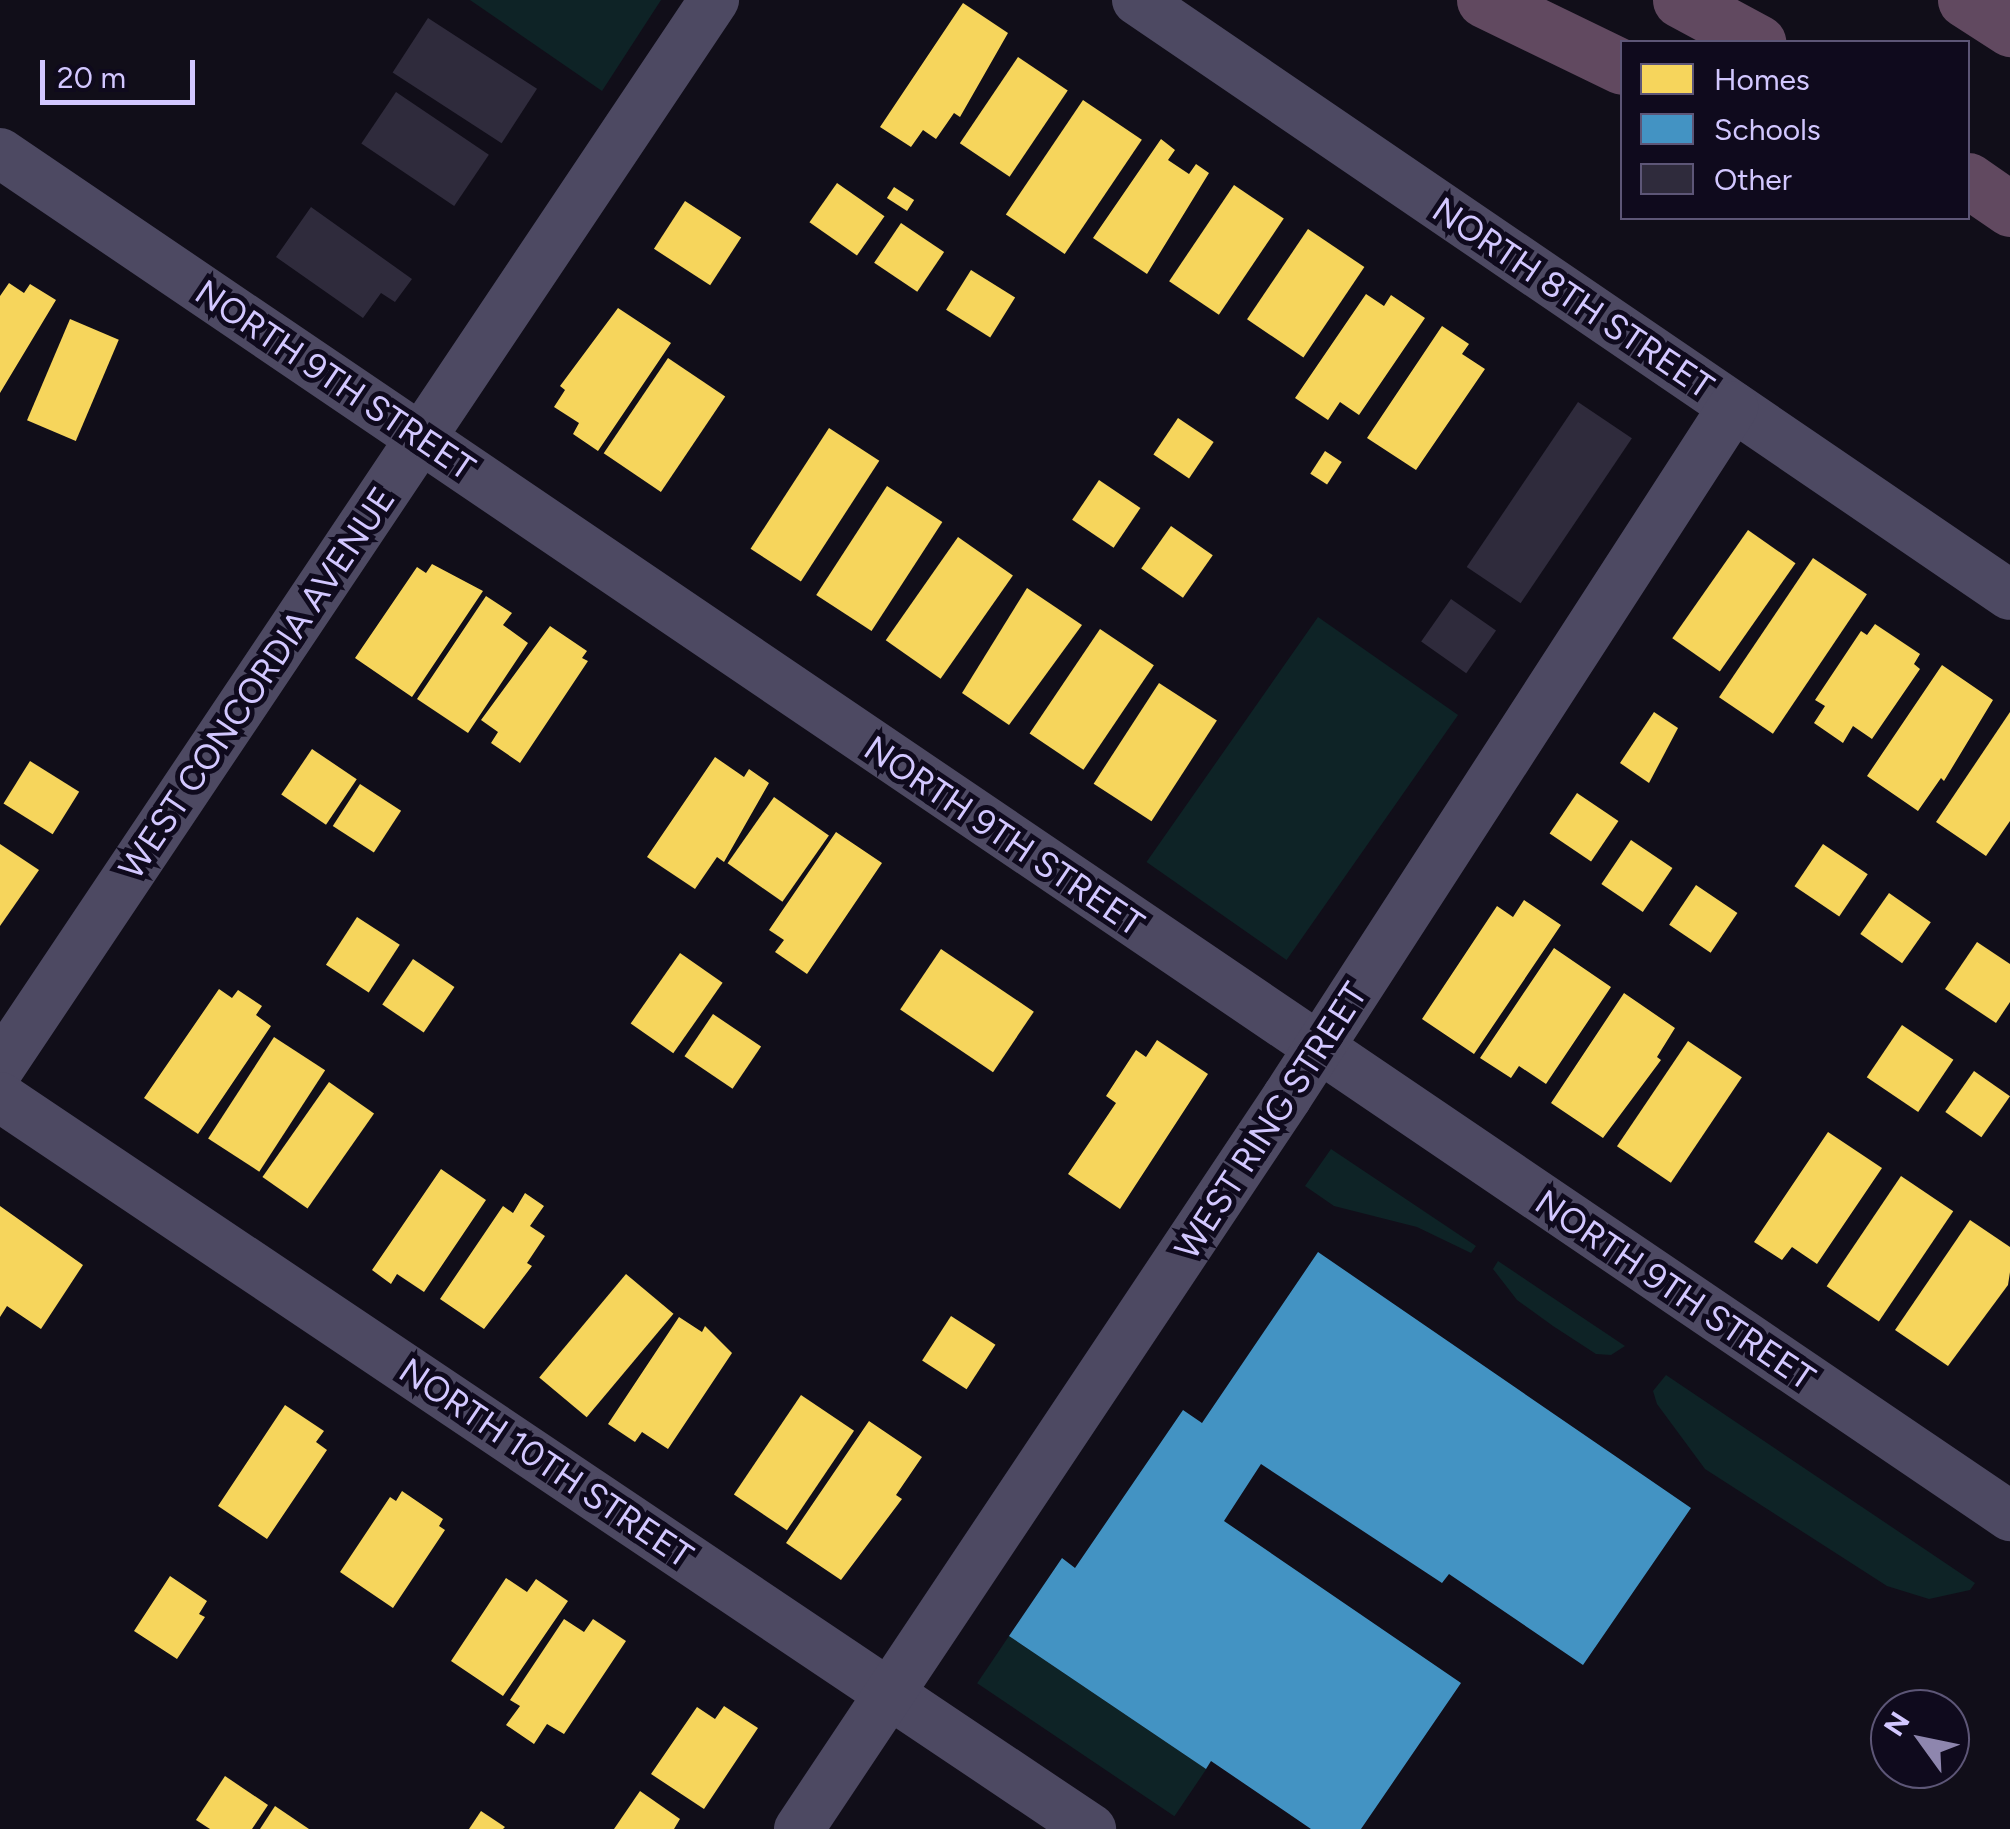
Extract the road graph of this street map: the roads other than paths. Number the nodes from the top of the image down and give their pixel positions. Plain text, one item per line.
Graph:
1 (714, 0) edge
2 (1136, 0) edge
3 (1484, 0) edge
4 (1680, 0) edge
5 (1965, 0) edge
6 (2010, 29) edge
7 (1754, 40) edge
8 (1620, 66) edge
9 (0, 153) edge
10 (1733, 407) junction
11 (421, 438) junction
12 (2010, 595) edge
13 (1318, 1050) junction
14 (0, 1067) edge
15 (0, 1097) edge
16 (2010, 1516) edge
17 (890, 1693) junction
18 (799, 1829) edge
19 (1091, 1829) edge

1 - 11 street, WEST CONCORDIA AVENUE
2 - 10 street, NORTH 8TH STREET
3 - 8 highway
4 - 7 highway
5 - 6 highway
9 - 11 street, NORTH 9TH STREET
10 - 12 street, NORTH 8TH STREET
10 - 13 street, WEST RING STREET
11 - 13 street, NORTH 9TH STREET
11 - 14 street, WEST CONCORDIA AVENUE
13 - 16 street, NORTH 9TH STREET
13 - 17 street, WEST RING STREET
15 - 17 street, NORTH 10TH STREET
17 - 18 street, WEST RING STREET
17 - 19 street, NORTH 10TH STREET

